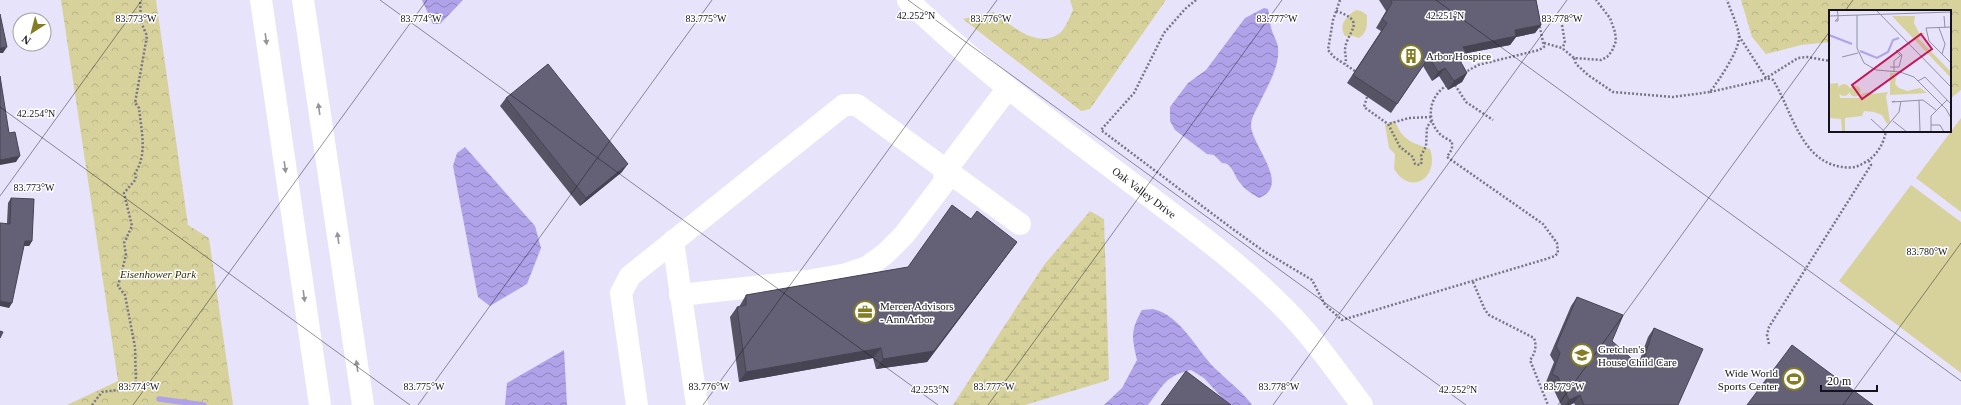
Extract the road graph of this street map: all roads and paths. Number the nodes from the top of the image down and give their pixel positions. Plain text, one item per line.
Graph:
1 (140, 0) edge
2 (261, 0) edge
3 (303, 0) edge
4 (908, 0) edge
5 (1196, 0) edge
6 (1340, 0) edge
7 (1596, 0) edge
8 (1727, 0) edge
9 (1336, 11) junction
10 (1539, 20) edge
11 (1562, 25) dead end
12 (1739, 36) junction
13 (1544, 43) junction
14 (1562, 48) junction
15 (1574, 58) junction
16 (1829, 61) edge
17 (1344, 64) junction
18 (1355, 71) edge
19 (1458, 76) edge
20 (1766, 78) junction
21 (1455, 85) edge
22 (1446, 86) edge
23 (1008, 88) junction
24 (1710, 92) junction
25 (1368, 97) edge
26 (1431, 119) junction
27 (1493, 120) dead end
28 (1388, 124) junction
29 (1886, 132) edge
30 (1869, 161) junction
31 (946, 170) junction
32 (1020, 224) dead end
33 (674, 241) junction
34 (1473, 282) junction
35 (680, 295) junction
36 (1769, 344) dead end
37 (92, 405) edge
38 (320, 405) edge
39 (363, 405) edge
40 (637, 405) edge
41 (696, 405) edge
42 (1362, 405) edge
43 (1548, 405) edge

1 - 37 path
2 -> 38 main road
39 -> 3 main road
4 - 23 main road, Oak Valley Drive
5 - 34 path
6 - 9 path
7 - 15 path
8 - 12 path
9 - 17 path
9 - 17 path
10 - 13 path
11 - 14 path
12 - 20 path
12 - 24 path
13 - 14 path
13 - 19 path
14 - 15 path
15 - 24 path
16 - 20 path
17 - 18 path
20 - 24 path
20 - 30 path
21 - 27 path
22 - 26 path
23 - 31 main road
23 - 42 main road, Oak Valley Drive
25 - 28 path
26 - 28 path
26 - 28 path
26 - 34 path
29 - 30 path
30 - 36 path
31 - 32 main road
31 - 33 main road
31 - 35 main road
33 - 35 main road
33 - 40 main road
34 - 43 path
35 - 41 main road

